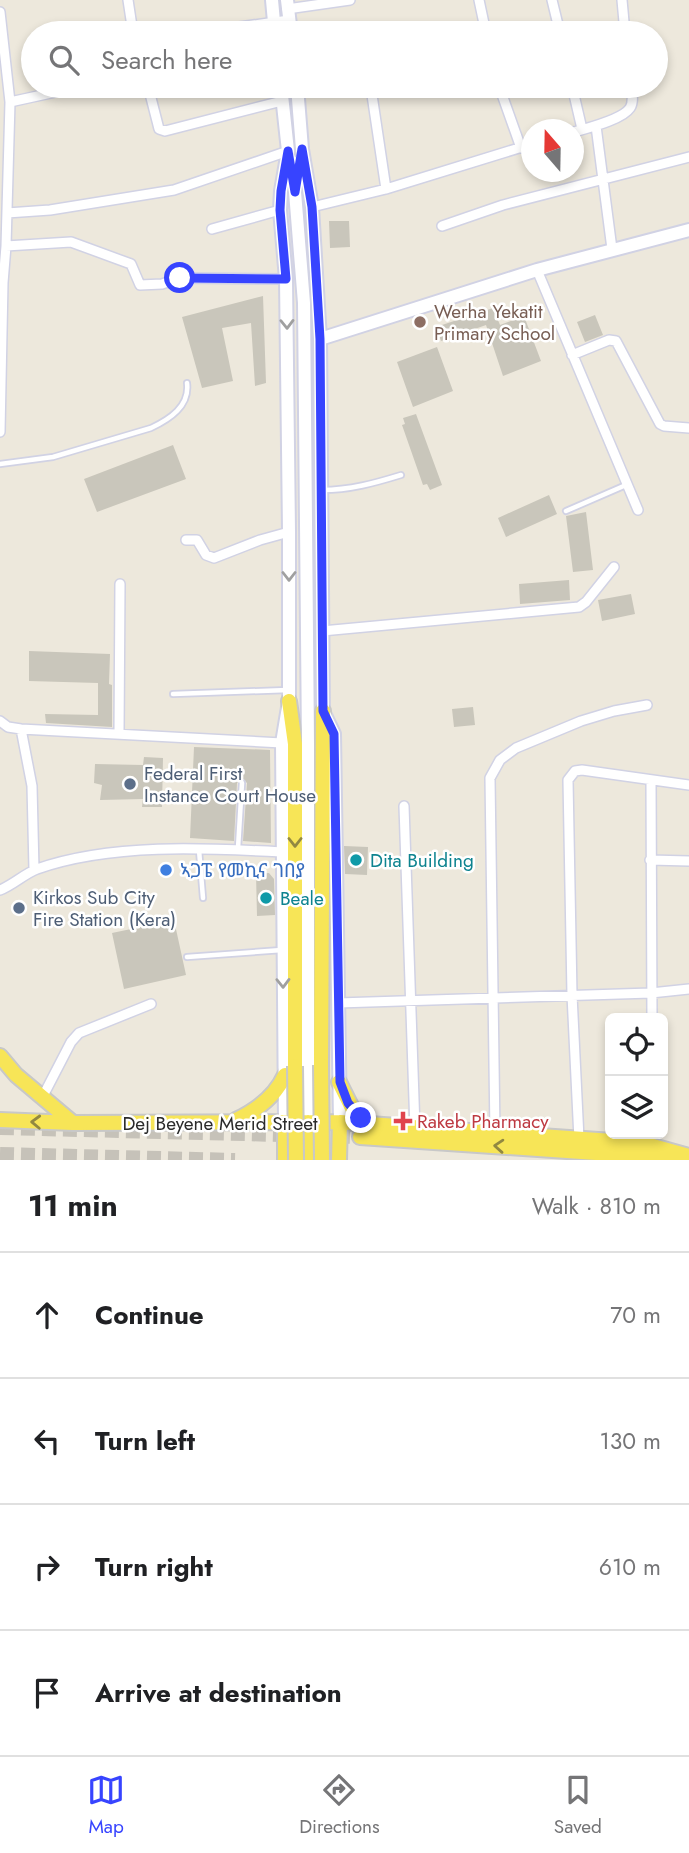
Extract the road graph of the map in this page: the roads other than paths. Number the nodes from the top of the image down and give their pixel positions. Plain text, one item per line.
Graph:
1 (128, 0) edge
2 (272, 0) edge
3 (350, 0) edge
4 (479, 0) edge
5 (552, 0) edge
6 (622, 0) edge
7 (0, 12) edge
8 (288, 16) edge
9 (131, 21) edge
10 (274, 21) edge
11 (483, 21) edge
12 (557, 21) edge
13 (624, 21) edge
14 (28, 98) edge
15 (150, 98) edge
16 (298, 98) edge
17 (373, 98) edge
18 (503, 98) edge
19 (574, 98) edge
20 (633, 98) edge
21 (282, 100) joint
22 (10, 102) junction
23 (576, 119) edge
24 (596, 126) junction
25 (584, 129) edge
26 (521, 148) joint
27 (302, 149) junction
28 (288, 151) junction
29 (689, 158) edge
30 (603, 178) junction
31 (386, 189) junction
32 (295, 192) junction
33 (312, 207) junction
34 (280, 210) junction
35 (7, 213) junction
36 (442, 226) dead end
37 (212, 229) dead end
38 (689, 230) edge
39 (3, 231) edge
40 (6, 246) junction
41 (612, 249) junction
42 (537, 270) junction
43 (286, 279) junction
44 (1, 312) edge
45 (320, 339) junction
46 (572, 355) junction
47 (187, 383) dead end
48 (0, 415) edge
49 (689, 428) edge
50 (0, 432) edge
51 (0, 464) edge
52 (401, 475) dead end
53 (626, 485) junction
54 (321, 490) junction
55 (566, 510) dead end
56 (638, 510) dead end
57 (289, 532) junction
58 (186, 540) dead end
59 (614, 567) dead end
60 (120, 584) dead end
61 (322, 631) junction
62 (173, 694) dead end
63 (289, 695) junction
64 (647, 705) dead end
65 (323, 711) junction
66 (0, 721) edge
67 (21, 729) junction
68 (119, 733) junction
69 (282, 743) junction
70 (651, 780) junction
71 (243, 783) dead end
72 (689, 785) edge
73 (404, 806) dead end
74 (238, 849) junction
75 (199, 850) junction
76 (283, 852) junction
77 (650, 860) junction
78 (689, 861) edge
79 (34, 870) junction
80 (0, 890) edge
81 (203, 898) dead end
82 (283, 950) junction
83 (187, 957) dead end
84 (689, 989) edge
85 (651, 993) junction
86 (572, 995) junction
87 (494, 998) junction
88 (409, 1002) junction
89 (338, 1003) junction
90 (152, 1004) dead end
91 (652, 1013) edge
92 (0, 1056) edge
93 (290, 1071) junction
94 (340, 1082) junction
95 (43, 1098) junction
96 (0, 1120) edge
97 (232, 1122) junction
98 (285, 1122) junction
99 (308, 1122) junction
100 (340, 1122) junction
101 (72, 1123) junction
102 (371, 1124) junction
103 (415, 1129) junction
104 (495, 1133) junction
105 (360, 1137) tunnel mouth
106 (579, 1139) junction
107 (655, 1140) edge
108 (689, 1158) edge
109 (285, 1160) edge
110 (296, 1160) edge
111 (308, 1160) edge
112 (322, 1160) edge
113 (339, 1160) edge

1 - 9 street
2 - 10 main road
3 - 8 street
4 - 11 street
5 - 12 street
6 - 13 street
7 - 22 street
14 - 22 street
15 - 21 street
16 - 27 main road
17 - 31 street
18 - 26 street
19 - 23 street
20 - 24 street
21 - 28 main road
22 - 35 street
24 - 25 street
24 - 30 street
26 - 31 street
27 - 32 main road
27 - 33 main road
28 - 32 main road
28 - 34 main road
28 - 35 street
29 - 30 street
30 - 36 street
30 - 41 street
31 - 33 street
32 - 99 main road
33 - 45 main road
34 - 37 street
34 - 43 main road
35 - 39 street
38 - 41 main road
39 - 40 street
40 - 43 street
40 - 44 street
41 - 42 main road
42 - 45 main road
42 - 46 street
43 -> 57 main road
44 - 48 street
45 - 54 main road
46 - 49 street
46 - 53 street
47 - 51 lane
48 - 50 street
52 - 54 lane
53 - 55 lane
53 - 56 street
54 - 61 main road
57 - 58 street
57 -> 63 main road
59 - 61 street
60 - 68 street
61 - 65 main road
62 - 63 lane
63 - 69 main road
63 -> 93 main road
64 - 87 street
65 - 89 main road
65 - 112 main road, bridge
66 - 67 street
67 - 68 street
67 - 79 street
68 - 69 street
69 - 76 main road
70 - 72 street
70 - 77 street
70 - 86 street
71 - 74 lane
73 - 88 street
74 - 75 street
74 - 76 street
75 - 79 street
75 - 81 lane
76 - 82 main road
77 - 78 street
77 - 85 street
79 - 80 street
82 - 83 lane
82 -> 93 main road
84 - 85 street
85 - 86 street
85 - 91 street
86 - 87 street
86 - 106 street
87 - 88 street
87 - 104 street
88 - 89 street
88 - 103 street
89 - 94 main road
90 - 95 street
92 - 95 main road
93 - 97 main road
93 - 98 main road
93 - 110 main road, bridge
94 - 100 main road
94 - 102 main road
95 - 101 main road
101 -> 96 main road, Dej Beyene Merid Street
97 - 98 main road, Dej Beyene Merid Street
97 - 101 main road, Dej Beyene Merid Street
98 - 99 main road, Dej Beyene Merid Street
98 - 109 main road
99 - 100 main road, Dej Beyene Merid Street
99 - 111 main road
100 - 102 main road, Dej Beyene Merid Street
100 - 113 main road
102 - 103 main road, Dej Beyene Merid Street
103 - 104 main road, Dej Beyene Merid Street
104 - 106 main road, Dej Beyene Merid Street
108 -> 105 main road
106 - 107 main road, Dej Beyene Merid Street
107 - 108 main road, Dej Beyene Merid Street

